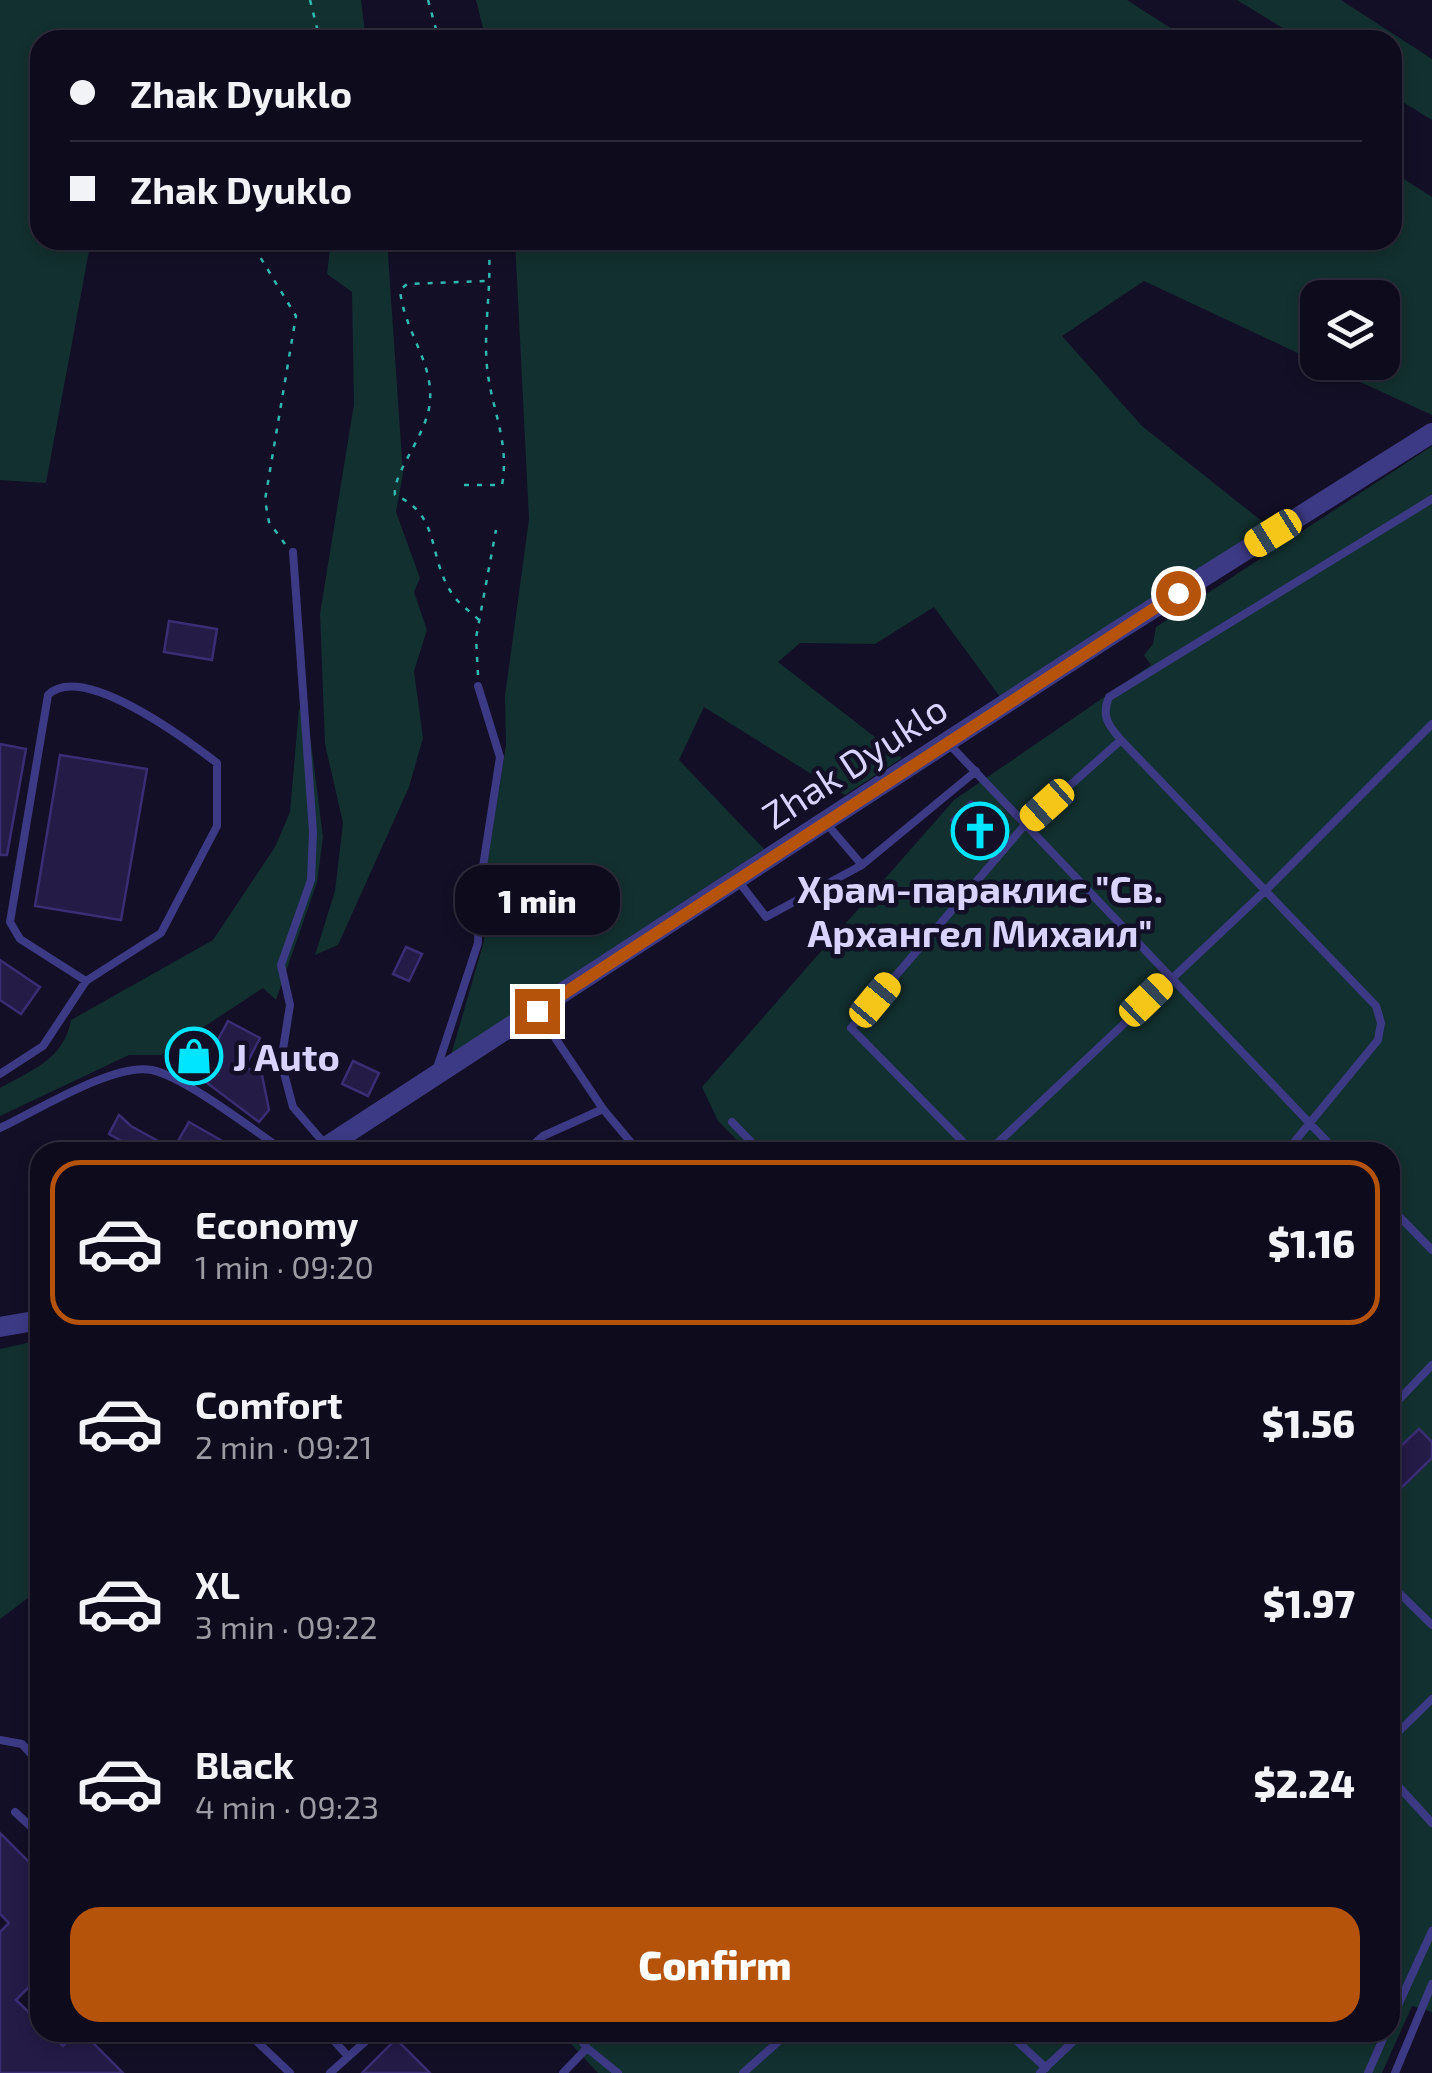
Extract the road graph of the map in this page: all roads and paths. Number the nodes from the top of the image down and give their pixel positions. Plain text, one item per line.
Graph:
1 (310, 0) edge
2 (428, 0) edge
3 (318, 30) edge
4 (436, 30) edge
5 (256, 250) edge
6 (488, 250) edge
7 (486, 280) junction
8 (1432, 433) edge
9 (464, 485) dead end
10 (1432, 500) edge
11 (496, 530) dead end
12 (294, 552) joint
13 (479, 620) junction
14 (478, 686) joint
15 (1432, 724) edge
16 (1121, 740) junction
17 (947, 742) junction
18 (976, 772) junction
19 (825, 821) junction
20 (1023, 826) junction
21 (862, 865) junction
22 (738, 880) junction
23 (1268, 889) junction
24 (1172, 975) junction
25 (86, 981) junction
26 (537, 1011) junction
27 (0, 1074) edge
28 (434, 1077) junction
29 (603, 1109) junction
30 (732, 1122) dead end
31 (1312, 1126) junction
32 (0, 1128) edge
33 (271, 1142) edge
34 (317, 1142) edge
35 (334, 1142) edge
36 (536, 1142) edge
37 (631, 1142) edge
38 (752, 1142) edge
39 (963, 1142) edge
40 (998, 1142) edge
41 (1296, 1142) edge
42 (1327, 1142) edge
43 (1400, 1217) edge
44 (1432, 1250) edge
45 (30, 1322) edge
46 (0, 1327) edge
47 (1432, 1365) edge
48 (1400, 1399) edge
49 (1400, 1594) edge
50 (1432, 1625) edge
51 (1432, 1699) edge
52 (1400, 1730) edge
53 (0, 1740) edge
54 (30, 1753) edge
55 (1400, 1788) edge
56 (15, 1812) dead end
57 (1432, 1823) edge
58 (30, 1826) edge
59 (1432, 1932) edge
60 (1432, 1984) edge
61 (1400, 2001) edge
62 (258, 2042) edge
63 (335, 2042) edge
64 (364, 2042) edge
65 (583, 2042) edge
66 (778, 2042) edge
67 (1016, 2042) edge
68 (1072, 2042) edge
69 (1382, 2042) edge
70 (588, 2048) junction
71 (347, 2056) junction
72 (1043, 2070) edge
73 (290, 2073) edge
74 (330, 2073) edge
75 (563, 2073) edge
76 (618, 2073) edge
77 (743, 2073) edge
78 (1368, 2073) edge
79 (1394, 2073) edge

1 - 3 path
2 - 4 path
5 - 12 path
6 - 7 path
7 - 9 path
7 - 13 path
8 - 17 street, Zhak Dyuklo
10 - 16 lane
11 - 13 path
12 - 34 lane
13 - 14 path
14 - 28 lane
15 - 23 lane
16 - 20 lane
16 - 23 lane
17 - 18 lane
17 - 19 street, Zhak Dyuklo
18 - 20 lane
18 - 21 lane
19 - 21 lane
19 - 22 street, Zhak Dyuklo
20 - 24 lane
20 - 39 lane
21 - 22 lane
22 - 26 street, Zhak Dyuklo
23 - 24 lane
23 - 31 lane
24 - 31 lane
24 - 40 lane
25 - 25 lane
25 - 27 lane
26 - 28 street, Zhak Dyuklo
26 - 29 lane
28 - 35 street, Zhak Dyuklo
29 - 36 lane
29 - 37 lane
30 - 38 lane
31 - 41 lane
31 - 42 lane
32 - 33 lane
43 - 44 lane
45 - 46 street
47 - 48 lane
49 - 50 lane
51 - 52 lane
53 - 54 lane
55 - 57 lane
56 - 58 lane
59 - 61 lane
60 - 79 lane
62 - 73 lane
63 - 71 lane
64 - 71 lane
65 - 70 lane
66 - 77 lane
67 - 72 lane
68 - 72 lane
69 - 78 lane
70 - 75 lane
70 - 76 lane
71 - 74 lane

